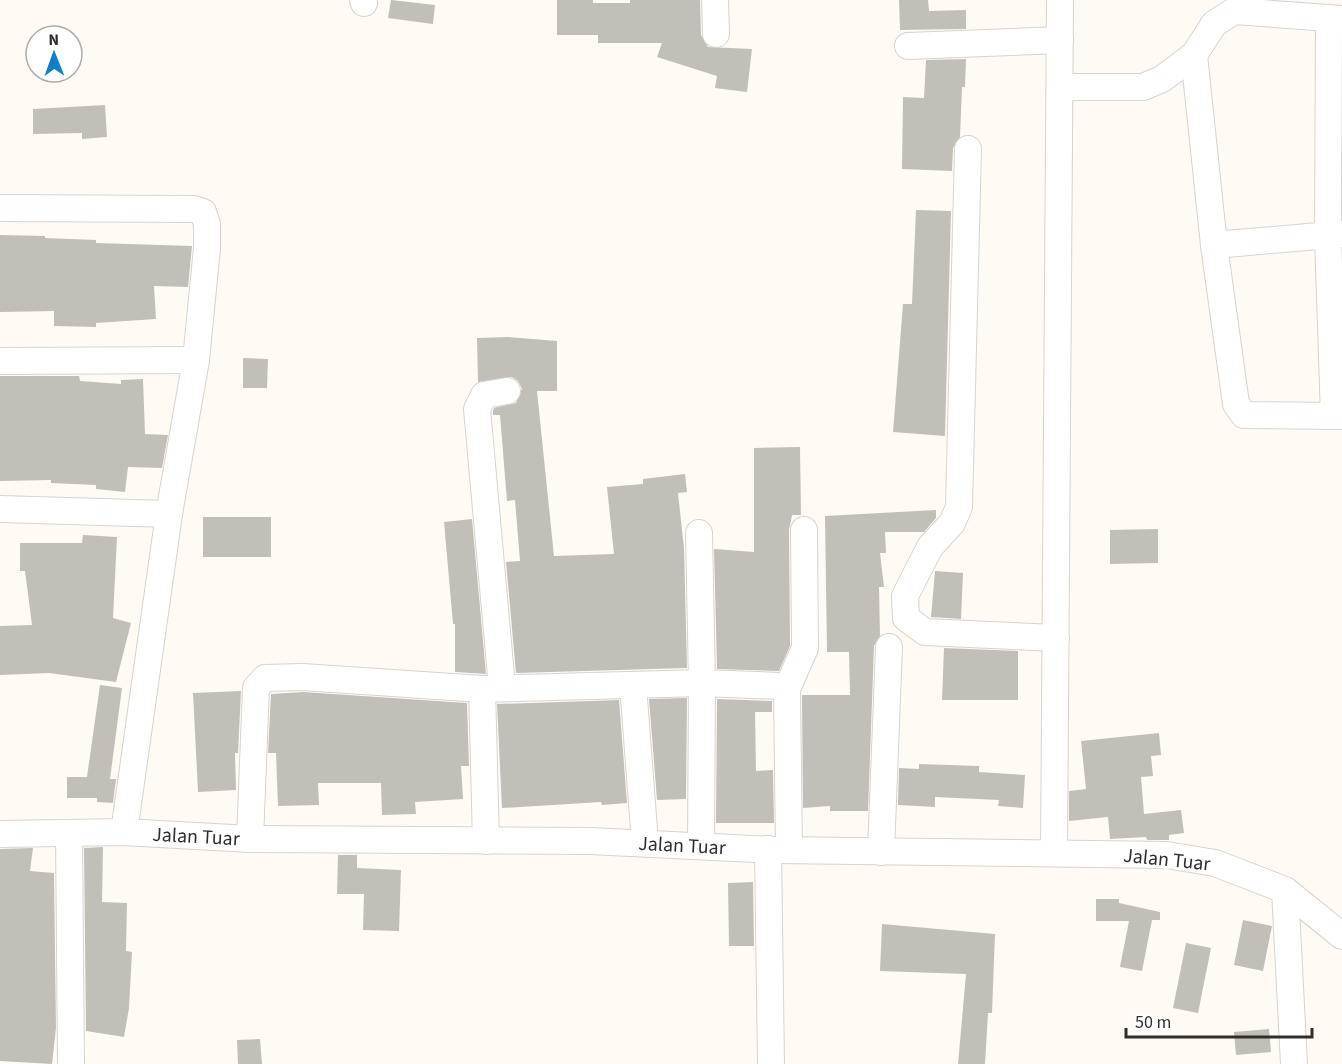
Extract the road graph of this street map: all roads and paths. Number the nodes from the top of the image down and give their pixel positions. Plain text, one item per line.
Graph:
1 (716, 0) edge
2 (1060, 0) edge
3 (1335, 19) edge
4 (716, 34) dead end
5 (1060, 40) junction
6 (908, 46) dead end
7 (1194, 54) junction
8 (1060, 87) junction
9 (968, 149) dead end
10 (0, 208) edge
11 (1335, 235) edge
12 (1214, 244) junction
13 (196, 360) junction
14 (0, 361) edge
15 (507, 391) dead end
16 (1338, 416) edge
17 (0, 509) edge
18 (169, 514) junction
19 (804, 530) dead end
20 (699, 533) dead end
21 (1056, 638) junction
22 (889, 647) dead end
23 (702, 683) junction
24 (633, 685) junction
25 (492, 688) junction
26 (787, 689) junction
27 (123, 832) junction
28 (0, 834) edge
29 (69, 834) junction
30 (250, 839) junction
31 (486, 841) junction
32 (645, 843) junction
33 (701, 846) junction
34 (779, 850) junction
35 (881, 852) junction
36 (1054, 852) junction
37 (1285, 890) junction
38 (1342, 936) edge
39 (72, 1064) edge
40 (771, 1064) edge
41 (1294, 1064) edge

1 - 4 street
2 - 5 street
3 - 7 street
3 - 11 street
5 - 6 street
5 - 8 street
7 - 8 street
7 - 12 street
8 - 21 street
9 - 21 street
10 - 13 street
11 - 12 street
11 - 16 street
12 - 16 street
13 - 14 street
13 - 18 street
15 - 25 street
17 - 18 street
18 - 27 street
19 - 26 street
20 - 23 street
21 - 36 street
22 - 35 street
23 - 24 street
23 - 26 street
23 - 33 street
24 - 25 street
24 - 32 street
25 - 30 street
25 - 31 street
26 - 34 street
27 - 29 street, Jalan Tuar
27 - 30 street, Jalan Tuar
28 - 29 street, Jalan Tuar
29 - 39 street
30 - 31 street, Jalan Tuar
31 - 32 street, Jalan Tuar
32 - 33 street, Jalan Tuar
33 - 34 street, Jalan Tuar
34 - 35 street, Jalan Tuar
34 - 40 street
35 - 36 street, Jalan Tuar
36 - 37 street, Jalan Tuar
37 - 38 street, Jalan Tuar
37 - 41 street

